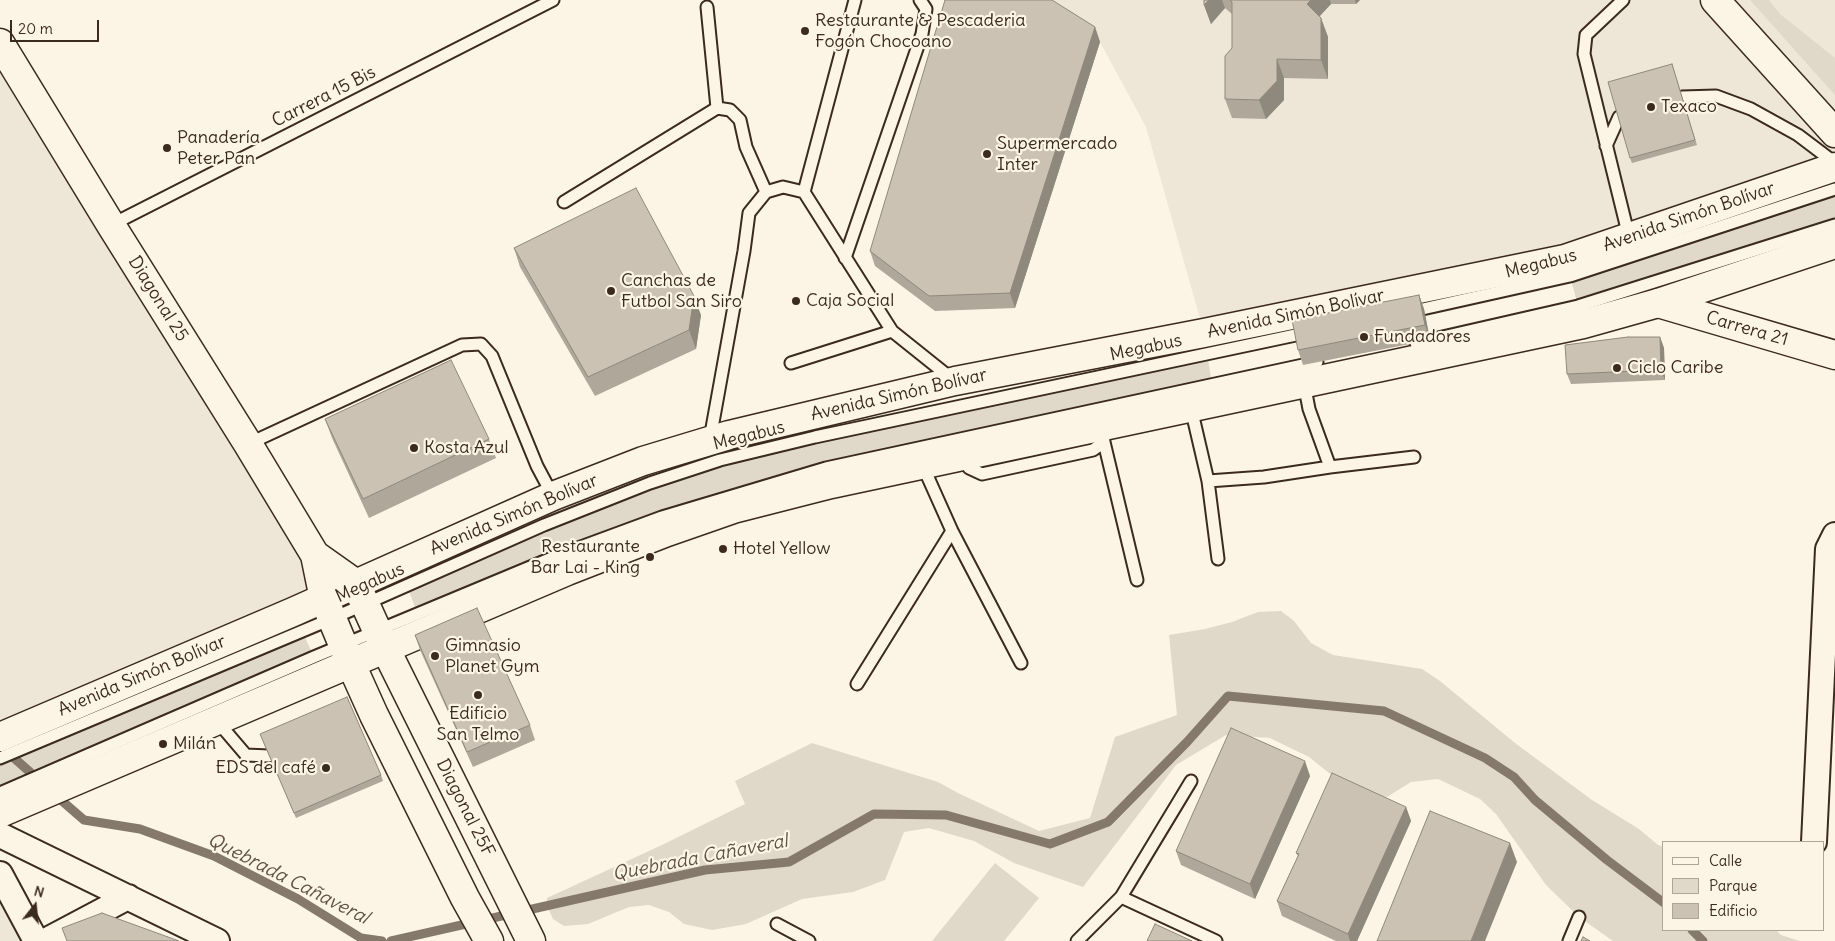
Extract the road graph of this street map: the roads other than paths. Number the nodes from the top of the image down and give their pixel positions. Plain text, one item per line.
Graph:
1 (553, 0) edge
2 (855, 0) edge
3 (920, 0) edge
4 (1623, 0) edge
5 (1716, 0) edge
6 (707, 6) dead end
7 (3, 56) edge
8 (1682, 97) edge
9 (717, 108) junction
10 (1619, 117) edge
11 (1835, 132) edge
12 (1606, 146) junction
13 (1835, 163) edge
14 (1835, 168) edge
15 (1835, 189) edge
16 (766, 192) junction
17 (804, 192) junction
18 (564, 202) dead end
19 (111, 224) junction
20 (1835, 225) edge
21 (1629, 238) junction
22 (1835, 244) edge
23 (845, 258) junction
24 (1658, 303) junction
25 (1395, 315) edge
26 (892, 331) junction
27 (1317, 331) edge
28 (1401, 346) edge
29 (1835, 355) edge
30 (1333, 359) edge
31 (791, 362) dead end
32 (954, 381) junction
33 (1304, 383) junction
34 (1191, 408) junction
35 (1103, 434) junction
36 (710, 441) junction
37 (248, 444) junction
38 (1414, 457) dead end
39 (922, 464) junction
40 (1330, 467) junction
41 (1208, 481) junction
42 (553, 496) junction
43 (952, 531) junction
44 (1835, 535) edge
45 (315, 555) junction
46 (1218, 559) dead end
47 (1137, 580) dead end
48 (360, 594) junction
49 (327, 609) junction
50 (381, 640) junction
51 (347, 655) junction
52 (1021, 663) dead end
53 (857, 684) dead end
54 (217, 721) junction
55 (57, 723) junction
56 (0, 737) edge
57 (269, 756) edge
58 (0, 758) edge
59 (82, 769) junction
60 (1191, 781) dead end
61 (3, 802) edge
62 (0, 835) edge
63 (1814, 841) edge
64 (0, 874) edge
65 (1121, 897) junction
66 (128, 898) junction
67 (1578, 917) dead end
68 (777, 924) dead end
69 (528, 934) edge
70 (36, 941) edge
71 (46, 941) edge
72 (217, 941) edge
73 (489, 941) edge
74 (809, 941) edge
75 (1077, 941) edge
76 (1216, 941) edge
77 (1569, 941) edge

1 - 19 lane, Carrera 15 Bis
2 - 17 lane
3 - 23 lane
4 - 12 lane
5 - 11 main road
6 - 9 lane
7 - 19 main road, Diagonal 25
8 - 13 lane
9 - 16 lane
9 - 18 lane
10 - 12 lane
12 - 21 lane
14 - 21 main road, Avenida Simón Bolívar
15 - 25 lane, Megabus
16 - 17 lane
16 - 36 lane
17 - 23 lane
19 - 37 main road, Diagonal 25
20 - 28 lane
21 - 32 main road, Avenida Simón Bolívar
22 - 24 main road
23 - 26 lane
24 - 29 main road, Carrera 21
24 - 33 main road
26 - 31 lane
26 - 32 lane
27 - 48 lane, Megabus
30 - 50 lane
32 - 36 main road, Avenida Simón Bolívar
33 - 34 main road
33 - 40 lane
34 - 35 main road
34 - 41 lane
35 - 39 main road
35 - 47 lane
36 - 42 main road, Avenida Simón Bolívar
37 - 42 lane
37 - 45 main road, Diagonal 25
38 - 40 lane
39 - 43 lane
39 - 50 main road
40 - 41 lane
41 - 46 lane
42 - 48 main road, Avenida Simón Bolívar
43 - 52 lane
43 - 53 lane
44 - 63 street
45 - 48 main road, Diagonal 25
45 - 49 main road, Diagonal 25
48 - 49 main road, Avenida Simón Bolívar
48 - 50 main road
49 - 51 main road, Diagonal 25
49 - 55 main road, Avenida Simón Bolívar
50 - 51 main road
50 - 69 main road, Diagonal 25F
51 - 54 main road
51 - 59 lane
51 - 73 main road
54 - 57 lane
54 - 59 main road
55 - 56 main road, Avenida Simón Bolívar
55 - 58 lane
59 - 61 main road
60 - 65 lane
62 - 66 street
64 - 70 street
65 - 75 lane
65 - 76 lane
66 - 71 street
66 - 72 street
67 - 77 lane
68 - 74 lane

